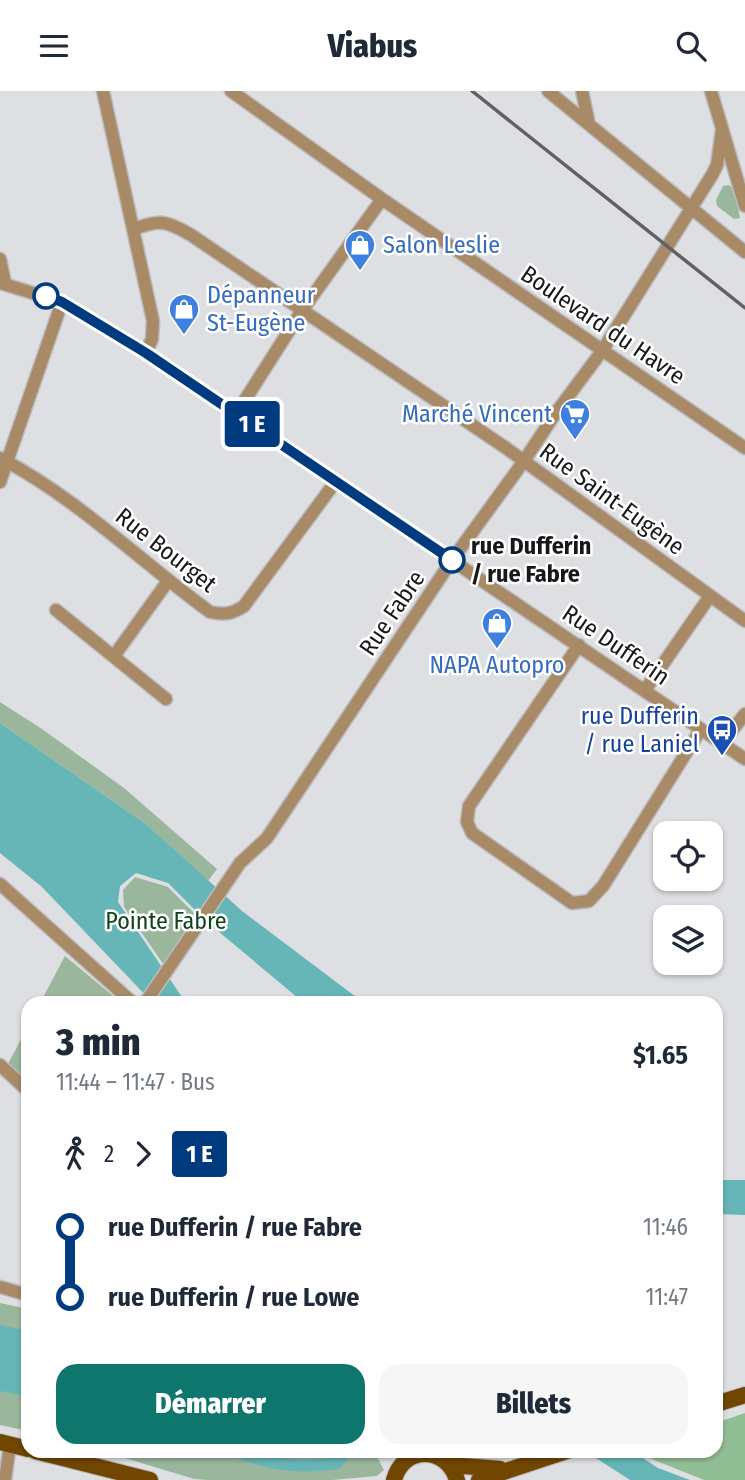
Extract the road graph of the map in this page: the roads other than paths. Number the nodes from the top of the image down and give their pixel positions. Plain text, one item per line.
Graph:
1 (103, 91) edge
2 (231, 91) edge
3 (548, 91) edge
4 (582, 91) edge
5 (712, 91) edge
6 (589, 124) junction
7 (722, 129) junction
8 (382, 199) junction
9 (745, 206) edge
10 (691, 208) junction
11 (134, 229) junction
12 (745, 252) edge
13 (0, 259) edge
14 (3, 283) edge
15 (62, 302) junction
16 (302, 310) junction
17 (602, 351) junction
18 (146, 353) junction
19 (236, 414) junction
20 (745, 448) edge
21 (4, 460) edge
22 (524, 461) junction
23 (336, 481) junction
24 (0, 482) edge
25 (452, 560) junction
26 (168, 581) junction
27 (710, 597) junction
28 (56, 610) dead end
29 (745, 621) edge
30 (579, 645) junction
31 (114, 656) junction
32 (645, 690) junction
33 (166, 699) dead end
34 (745, 714) edge
35 (701, 729) junction
36 (722, 743) junction
37 (745, 759) edge
38 (0, 884) edge
39 (125, 996) edge
40 (150, 996) edge
41 (0, 1065) edge
42 (21, 1084) edge
43 (0, 1287) edge
44 (21, 1293) edge
45 (745, 1395) edge
46 (723, 1402) edge
47 (5, 1443) edge
48 (63, 1458) edge
49 (412, 1458) edge
50 (439, 1458) edge
51 (546, 1458) edge
52 (506, 1469) junction
53 (396, 1471) edge
54 (454, 1473) edge
55 (5, 1480) edge
56 (150, 1480) edge
57 (479, 1480) edge

1 - 11 street
2 - 8 street, Boulevard du Havre
3 - 6 street
4 - 6 street
5 - 7 street, Rue Fabre
6 - 10 street
7 - 9 street
7 - 10 street, Rue Fabre
8 - 16 street
8 - 17 street, Boulevard du Havre
10 - 12 street
10 - 17 street, Rue Fabre
11 - 16 street, Rue Saint-Eugène
11 - 18 street
13 - 14 street
14 - 15 street, Rue Dufferin
15 - 18 street, Rue Dufferin
15 - 21 street
16 - 19 street
16 - 22 street, Rue Saint-Eugène
17 - 20 street, Boulevard du Havre
17 - 22 street, Rue Fabre
18 - 19 street, Rue Dufferin
19 - 23 street, Rue Dufferin
21 - 24 street
21 - 26 street, Rue Bourget
22 - 25 street, Rue Fabre
22 - 27 street, Rue Saint-Eugène
23 - 25 street, Rue Dufferin
23 - 26 street, Rue Bourget
25 - 30 street, Rue Dufferin
25 - 40 street, Rue Fabre
26 - 31 street
27 - 29 street, Rue Saint-Eugène
27 - 32 street
28 - 31 street
30 - 32 street, Rue Dufferin
30 - 35 street
31 - 33 street
32 - 35 street, Rue Dufferin
34 - 36 street
35 - 36 street, Rue Dufferin
36 - 37 street, Rue Dufferin
38 - 39 street
41 - 42 street
43 - 44 street
45 - 46 main road
47 - 55 street
48 - 56 main road
49 - 53 main road
50 - 54 main road
51 - 52 main road
52 - 54 main road
52 - 57 main road

